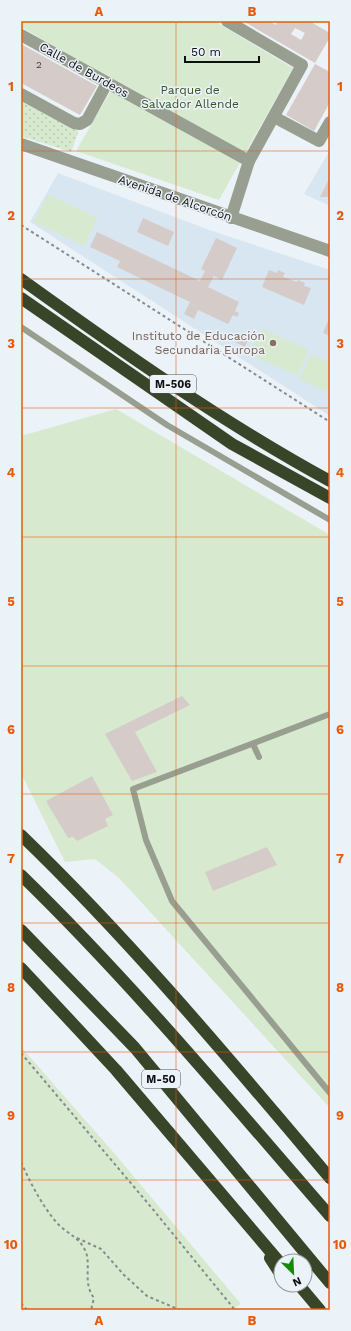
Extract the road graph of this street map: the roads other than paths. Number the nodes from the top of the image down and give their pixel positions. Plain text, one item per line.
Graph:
1 (227, 21) edge
2 (21, 35) edge
3 (107, 83) junction
4 (21, 94) edge
5 (274, 117) junction
6 (330, 122) edge
7 (21, 144) edge
8 (250, 161) junction
9 (231, 218) junction
10 (330, 251) edge
11 (21, 279) edge
12 (21, 298) edge
13 (21, 327) edge
14 (330, 481) edge
15 (330, 498) edge
16 (330, 520) edge
17 (330, 714) edge
18 (253, 744) junction
19 (259, 757) dead end
20 (21, 835) edge
21 (21, 875) edge
22 (21, 930) edge
23 (21, 968) edge
24 (330, 1093) edge
25 (330, 1178) edge
26 (330, 1216) edge
27 (258, 1236) junction
28 (273, 1254) edge
29 (273, 1261) edge
30 (330, 1283) edge
31 (296, 1293) edge
32 (306, 1293) edge
33 (310, 1310) edge
34 (320, 1310) edge

1 - 5 street
2 - 3 street, Calle de Burdeos
3 - 4 street
3 - 8 street, Calle de Burdeos
5 - 6 street
5 - 8 street
7 - 9 street, Avenida de Alcorcón
8 - 9 street
9 - 10 street, Avenida de Alcorcón
11 - 14 highway, M-506
12 - 15 highway, M-506
13 - 16 lane
17 - 18 lane
18 - 19 lane
18 - 24 lane
20 - 25 highway
21 - 26 highway, M-50
22 - 30 highway, M-50
23 - 27 highway
27 - 28 highway
27 - 29 highway
31 - 33 highway
32 - 34 highway

